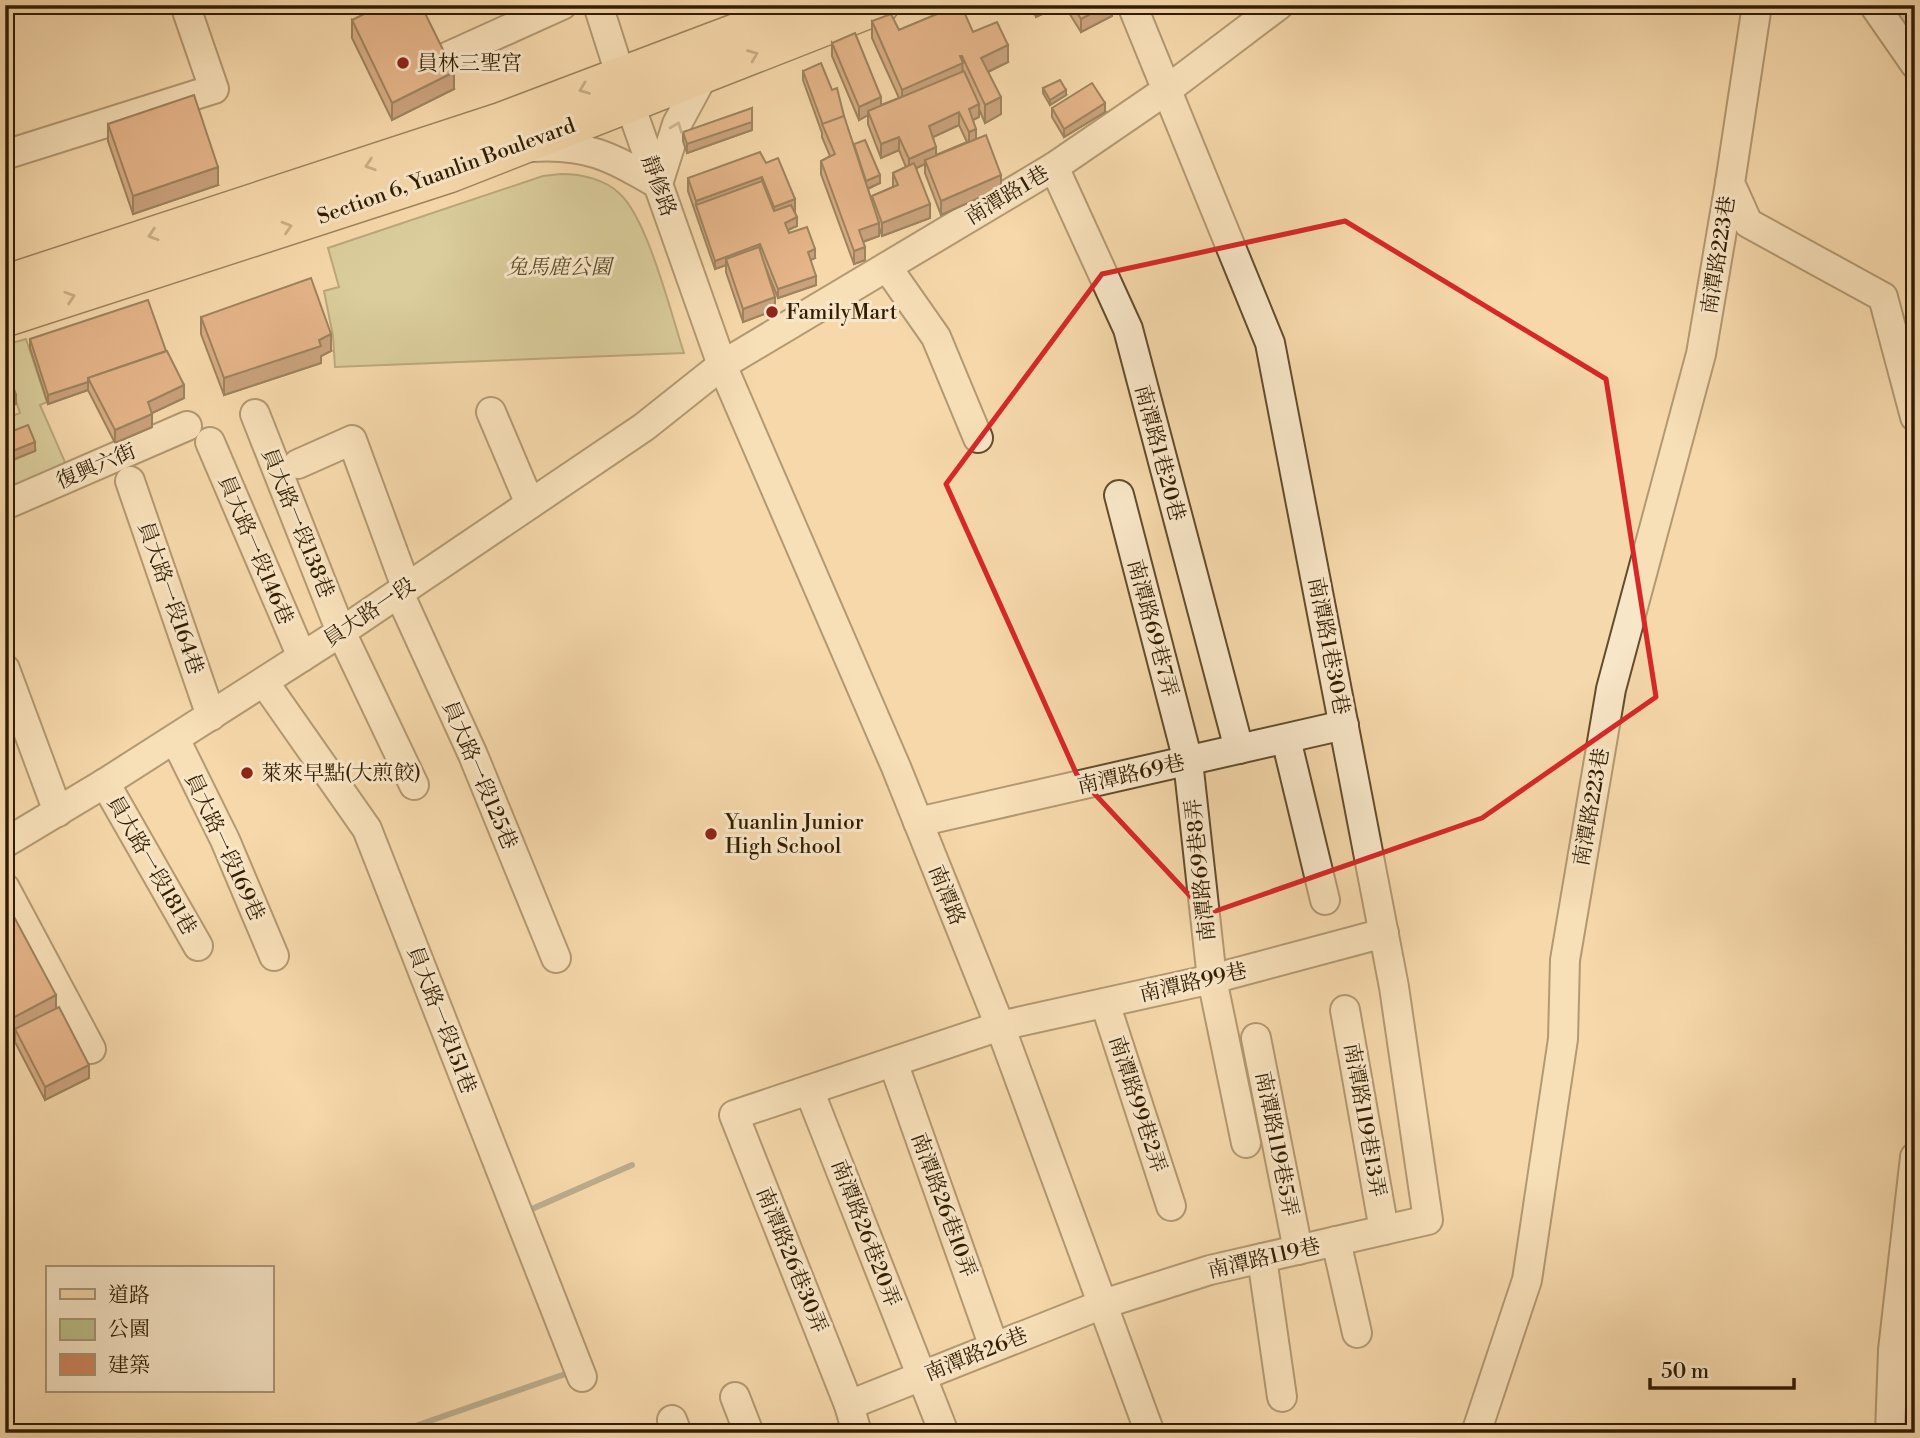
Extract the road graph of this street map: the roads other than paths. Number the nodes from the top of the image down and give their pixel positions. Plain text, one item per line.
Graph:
1 (185, 5) edge
2 (562, 5) edge
3 (598, 5) edge
4 (809, 5) edge
5 (880, 5) edge
6 (1132, 5) edge
7 (1279, 5) edge
8 (1758, 5) edge
9 (1874, 5) edge
10 (438, 61) edge
11 (1915, 64) edge
12 (704, 75) junction
13 (624, 89) junction
14 (1168, 89) junction
15 (516, 148) junction
16 (11, 153) dead end
17 (1054, 167) junction
18 (1730, 183) junction
19 (659, 184) junction
20 (887, 267) junction
21 (5, 284) edge
22 (5, 318) edge
23 (722, 365) junction
24 (491, 412) dead end
25 (255, 414) dead end
26 (1915, 417) edge
27 (198, 434) joint
28 (978, 438) dead end
29 (298, 464) dead end
30 (130, 481) dead end
31 (1119, 495) dead end
32 (530, 504) junction
33 (5, 505) edge
34 (403, 590) junction
35 (341, 632) junction
36 (302, 657) junction
37 (5, 669) edge
38 (264, 682) junction
39 (12, 713) edge
40 (211, 716) junction
41 (1344, 725) junction
42 (175, 739) junction
43 (1286, 739) junction
44 (1239, 749) junction
45 (1188, 761) junction
46 (105, 783) junction
47 (414, 785) dead end
48 (58, 812) junction
49 (918, 822) junction
50 (5, 843) edge
51 (5, 888) edge
52 (1325, 900) dead end
53 (1384, 933) junction
54 (198, 946) dead end
55 (274, 956) dead end
56 (556, 958) dead end
57 (1212, 979) junction
58 (1105, 1003) junction
59 (1345, 1010) dead end
60 (1000, 1026) junction
61 (1256, 1038) dead end
62 (91, 1049) dead end
63 (893, 1062) junction
64 (809, 1090) junction
65 (734, 1115) joint
66 (1246, 1143) dead end
67 (1915, 1157) edge
68 (1171, 1206) dead end
69 (1428, 1220) joint
70 (1384, 1230) junction
71 (1336, 1241) junction
72 (1298, 1250) junction
73 (1262, 1258) junction
74 (1103, 1304) junction
75 (1357, 1333) dead end
76 (995, 1347) junction
77 (922, 1376) junction
78 (582, 1377) dead end
79 (1282, 1397) dead end
80 (735, 1398) dead end
81 (849, 1405) junction
82 (749, 1433) edge
83 (857, 1433) edge
84 (944, 1433) edge
85 (1150, 1433) edge
86 (1476, 1433) edge
87 (1890, 1433) edge

1 - 16 street
2 - 10 street
3 - 13 street, 靜修路
4 - 13 main road, Section 6, Yuanlin Boulevard
12 -> 5 main road, Section 6, Yuanlin Boulevard
6 - 14 street, 南潭路1巷30巷
7 - 14 street, 南潭路1巷
8 - 18 street, 南潭路223巷
9 - 11 street
12 - 13 main road, Section 6, Yuanlin Boulevard
19 -> 12 street
13 - 15 main road, Section 6, Yuanlin Boulevard
13 - 19 street, 靜修路
13 -> 21 main road, Section 6, Yuanlin Boulevard
14 - 17 street, 南潭路1巷
14 - 41 street, 南潭路1巷30巷
15 - 19 street
22 -> 15 main road, Section 6, Yuanlin Boulevard
17 - 20 street, 南潭路1巷
17 - 44 street, 南潭路1巷20巷
18 - 26 street
18 - 86 street, 南潭路223巷
19 - 23 street, 靜修路
20 - 23 street, 南潭路1巷
20 - 28 street
23 - 32 street, 員大路一段
23 - 49 street, 南潭路
24 - 32 street
25 - 35 street, 員大路一段138巷
27 - 33 street, 復興六街
27 - 36 street, 員大路一段146巷
29 - 34 street, 員大路一段125巷
30 - 40 street, 員大路一段164巷
31 - 45 street, 南潭路69巷7弄
32 - 34 street, 員大路一段
34 - 35 street, 員大路一段
34 - 56 street, 員大路一段125巷
35 - 36 street, 員大路一段
35 - 47 street, 員大路一段138巷
36 - 38 street, 員大路一段
37 - 39 street
38 - 40 street, 員大路一段
38 - 78 street, 員大路一段151巷
39 - 48 street
40 - 42 street, 員大路一段
41 - 43 street, 南潭路69巷
41 - 53 street, 南潭路1巷30巷
42 - 46 street, 員大路一段
42 - 55 street, 員大路一段169巷
43 - 44 street, 南潭路69巷
43 - 52 street
44 - 45 street, 南潭路69巷
45 - 49 street, 南潭路69巷
45 - 57 street, 南潭路69巷8弄
46 - 48 street, 員大路一段
46 - 54 street, 員大路一段181巷
48 - 50 street, 員大路一段
49 - 60 street, 南潭路
51 - 62 street
53 - 57 street, 南潭路99巷
53 - 69 street, 南潭路1巷30巷
57 - 58 street, 南潭路99巷
57 - 66 street, 南潭路69巷8弄
58 - 60 street, 南潭路99巷
58 - 68 street, 南潭路99巷2弄
59 - 70 street, 南潭路119巷13弄
60 - 63 street, 南潭路99巷
60 - 74 street, 南潭路
61 - 72 street, 南潭路119巷5弄
63 - 64 street, 南潭路99巷
63 - 76 street, 南潭路26巷10弄
64 - 65 street, 南潭路99巷
64 - 77 street, 南潭路26巷20弄
65 - 81 street, 南潭路26巷30弄
67 - 87 street
69 - 70 street, 南潭路119巷
70 - 71 street, 南潭路119巷
71 - 72 street, 南潭路119巷
71 - 75 street
72 - 73 street, 南潭路119巷
73 - 74 street, 南潭路119巷
73 - 79 street
74 - 76 street, 南潭路26巷
74 - 85 street, 南潭路
76 - 77 street, 南潭路26巷
77 - 81 street, 南潭路26巷
77 - 84 street, 南潭路26巷20弄
80 - 82 street
81 - 83 street, 南潭路26巷30弄

